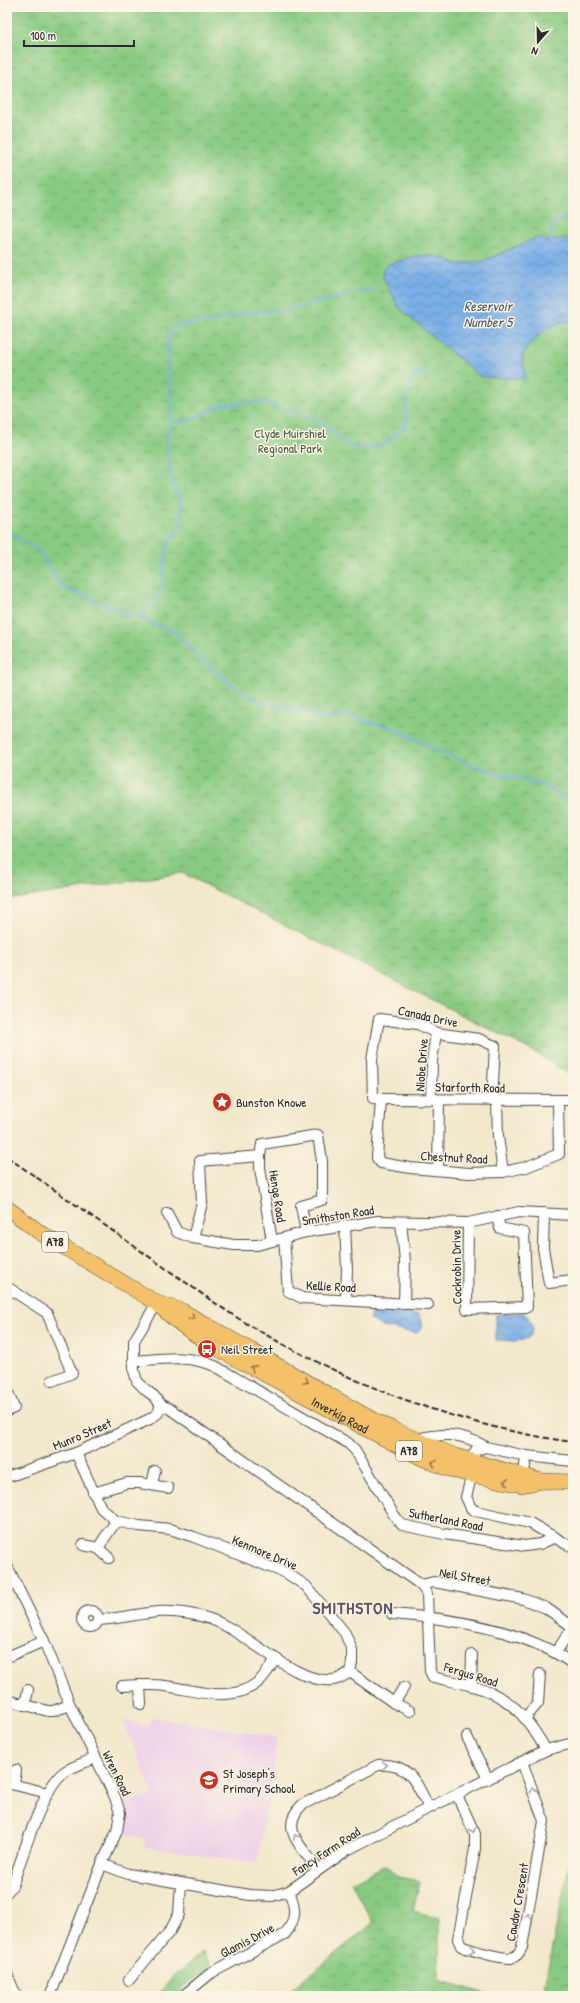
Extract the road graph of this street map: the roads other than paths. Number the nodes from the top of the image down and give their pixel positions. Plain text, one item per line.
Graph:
1 (436, 1033) junction
2 (373, 1098) junction
3 (435, 1100) junction
4 (495, 1100) junction
5 (558, 1100) junction
6 (573, 1100) edge
7 (260, 1156) junction
8 (438, 1169) junction
9 (503, 1172) junction
10 (7, 1208) edge
11 (167, 1213) dead end
12 (544, 1213) junction
13 (573, 1215) edge
14 (497, 1216) junction
15 (401, 1222) junction
16 (468, 1223) junction
17 (345, 1226) junction
18 (306, 1232) junction
19 (193, 1238) junction
20 (284, 1238) junction
21 (272, 1241) junction
22 (573, 1280) edge
23 (7, 1287) edge
24 (346, 1299) junction
25 (156, 1303) junction
26 (404, 1304) junction
27 (428, 1305) dead end
28 (133, 1361) junction
29 (52, 1381) dead end
30 (7, 1390) edge
31 (161, 1406) junction
32 (7, 1411) edge
33 (414, 1439) junction
34 (486, 1447) junction
35 (498, 1450) junction
36 (76, 1453) junction
37 (526, 1456) junction
38 (573, 1461) edge
39 (473, 1469) junction
40 (155, 1471) dead end
41 (524, 1474) junction
42 (7, 1477) edge
43 (542, 1481) junction
44 (573, 1482) edge
45 (152, 1485) junction
46 (168, 1488) dead end
47 (93, 1493) junction
48 (116, 1521) junction
49 (555, 1537) junction
50 (83, 1545) dead end
51 (98, 1548) junction
52 (573, 1548) edge
53 (109, 1558) dead end
54 (7, 1566) edge
55 (11, 1584) edge
56 (422, 1585) junction
57 (392, 1614) dead end
58 (429, 1617) junction
59 (98, 1620) dead end
60 (573, 1627) edge
61 (44, 1641) junction
62 (556, 1652) junction
63 (472, 1655) dead end
64 (7, 1657) edge
65 (276, 1659) junction
66 (573, 1664) edge
67 (350, 1672) junction
68 (540, 1674) dead end
69 (140, 1685) junction
70 (122, 1686) dead end
71 (471, 1686) junction
72 (404, 1687) dead end
73 (28, 1690) dead end
74 (7, 1700) edge
75 (394, 1703) junction
76 (141, 1704) dead end
77 (25, 1705) junction
78 (70, 1705) junction
79 (410, 1712) dead end
80 (526, 1717) junction
81 (467, 1737) dead end
82 (573, 1743) edge
83 (546, 1750) junction
84 (95, 1758) junction
85 (522, 1762) junction
86 (16, 1770) dead end
87 (488, 1779) junction
88 (10, 1783) edge
89 (48, 1793) junction
90 (458, 1794) junction
91 (429, 1808) junction
92 (102, 1864) junction
93 (318, 1869) junction
94 (181, 1884) junction
95 (289, 1891) junction
96 (7, 1892) edge
97 (7, 1974) edge
98 (129, 1980) dead end
99 (16, 1996) edge
100 (50, 1996) edge
101 (183, 1996) edge

1 - 2 street, Canada Drive
1 - 3 street, Niobe Drive
1 - 4 street, Canada Drive
2 - 3 street, Starforth Road
2 - 8 street, Chestnut Road
3 - 4 street, Starforth Road
3 - 8 street, Niobe Drive
4 - 5 street, Starforth Road
4 - 9 street
5 - 6 street, Starforth Road
5 - 9 street, Chestnut Road
7 - 18 street
7 - 19 street
7 - 21 street, Henge Road
8 - 9 street, Chestnut Road
10 - 25 highway, Inverkip Road / A78
11 - 19 street, Smithston Road
12 - 13 street, Smithston Road
12 - 14 street, Smithston Road
12 - 22 street
14 - 16 street, Smithston Road
14 - 16 street, Cockrobin Drive
15 - 16 street, Smithston Road
15 - 17 street, Smithston Road
15 - 26 street
17 - 18 street, Smithston Road
17 - 24 street
18 - 20 street, Smithston Road
19 - 21 street, Smithston Road
20 - 21 street, Smithston Road
20 - 24 street, Kellie Road
23 - 29 street
24 - 26 street, Kellie Road
25 - 28 street, Neil Street
25 -> 33 highway, Inverkip Road / A78
39 -> 25 highway, Inverkip Road / A78
26 - 27 street, Kellie Road
28 - 31 street, Neil Street
28 - 49 street, Sutherland Road
30 - 32 street
31 - 36 street, Munro Street
31 - 56 street, Neil Street
33 - 34 street
33 - 39 highway, Inverkip Road / A78
34 - 35 street
34 - 39 street
35 - 37 street
35 - 39 street
36 - 42 street, Munro Street
36 - 47 street, Kenmore Drive
37 - 38 street
37 - 41 street
39 - 41 highway, Inverkip Road / A78
43 -> 39 highway, Inverkip Road / A78
39 - 49 street
40 - 45 street
41 - 43 highway, Inverkip Road / A78
43 - 44 highway, Inverkip Road / A78
45 - 46 street
45 - 47 street
47 - 48 street, Kenmore Drive
48 - 51 street
48 - 67 street, Kenmore Drive
49 - 52 street
50 - 51 street
51 - 53 street
54 - 55 street, Wren Road
55 - 61 street, Wren Road
56 - 58 street, Fergus Road
56 - 60 street, Neil Street
57 - 58 street
58 - 62 street
58 - 71 street, Fergus Road
59 - 65 street
60 - 62 street
61 - 64 street
61 - 78 street, Wren Road
62 - 66 street
63 - 71 street
65 - 67 street
65 - 69 street
67 - 75 street
68 - 80 street
69 - 70 street
69 - 76 street
71 - 80 street, Fergus Road
72 - 75 street
73 - 77 street
74 - 77 street
75 - 79 street
77 - 78 street
78 - 84 street, Wren Road
80 - 83 street, Fergus Road
81 - 87 street
82 - 83 street, Fancy Farm Road
83 - 85 street, Fancy Farm Road
84 - 89 street
84 - 92 street, Wren Road
85 - 87 street, Fancy Farm Road
90 -> 85 street, Cawdor Crescent
86 - 88 street
87 - 90 street, Fancy Farm Road
88 - 89 street
89 - 96 street
90 - 91 street, Fancy Farm Road
91 - 93 street, Fancy Farm Road
93 -> 91 street
92 - 94 street, Fancy Farm Road
92 - 100 street, Wren Road
93 - 95 street, Fancy Farm Road
94 - 95 street, Fancy Farm Road
94 - 98 street
95 - 101 street, Glamis Drive
97 - 99 street

